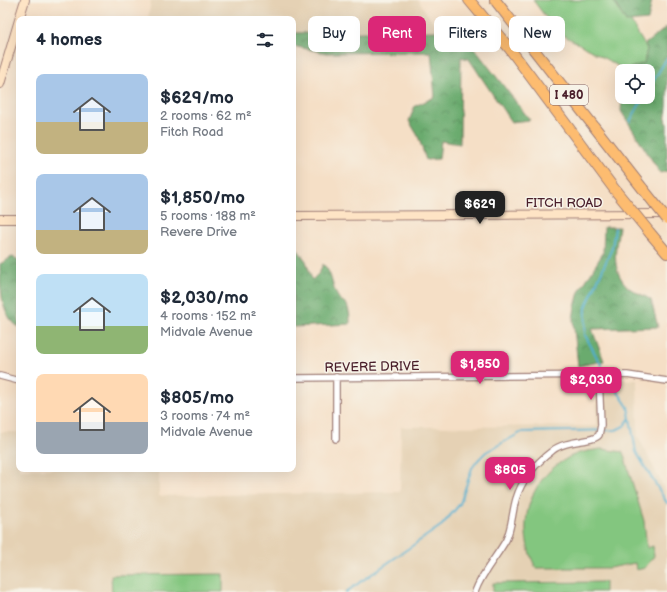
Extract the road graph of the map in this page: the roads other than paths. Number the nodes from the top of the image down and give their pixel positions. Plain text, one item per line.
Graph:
1 (25, 0) edge
2 (469, 0) edge
3 (495, 0) edge
4 (20, 16) edge
5 (16, 29) edge
6 (0, 84) edge
7 (667, 214) edge
8 (296, 216) edge
9 (0, 219) edge
10 (16, 219) edge
11 (667, 219) edge
12 (667, 253) edge
13 (599, 375) junction
14 (0, 376) edge
15 (296, 378) edge
16 (336, 378) junction
17 (16, 379) edge
18 (667, 381) edge
19 (336, 439) dead end
20 (475, 592) edge

1 - 4 street
2 - 12 highway, I 480, bridge
3 - 11 highway, I 480, bridge
5 - 6 street
7 - 8 street, FITCH ROAD
9 - 10 street
13 - 16 street, REVERE DRIVE
13 - 18 street, REVERE DRIVE
13 - 20 street
14 - 17 street
15 - 16 street, REVERE DRIVE
16 - 19 street

